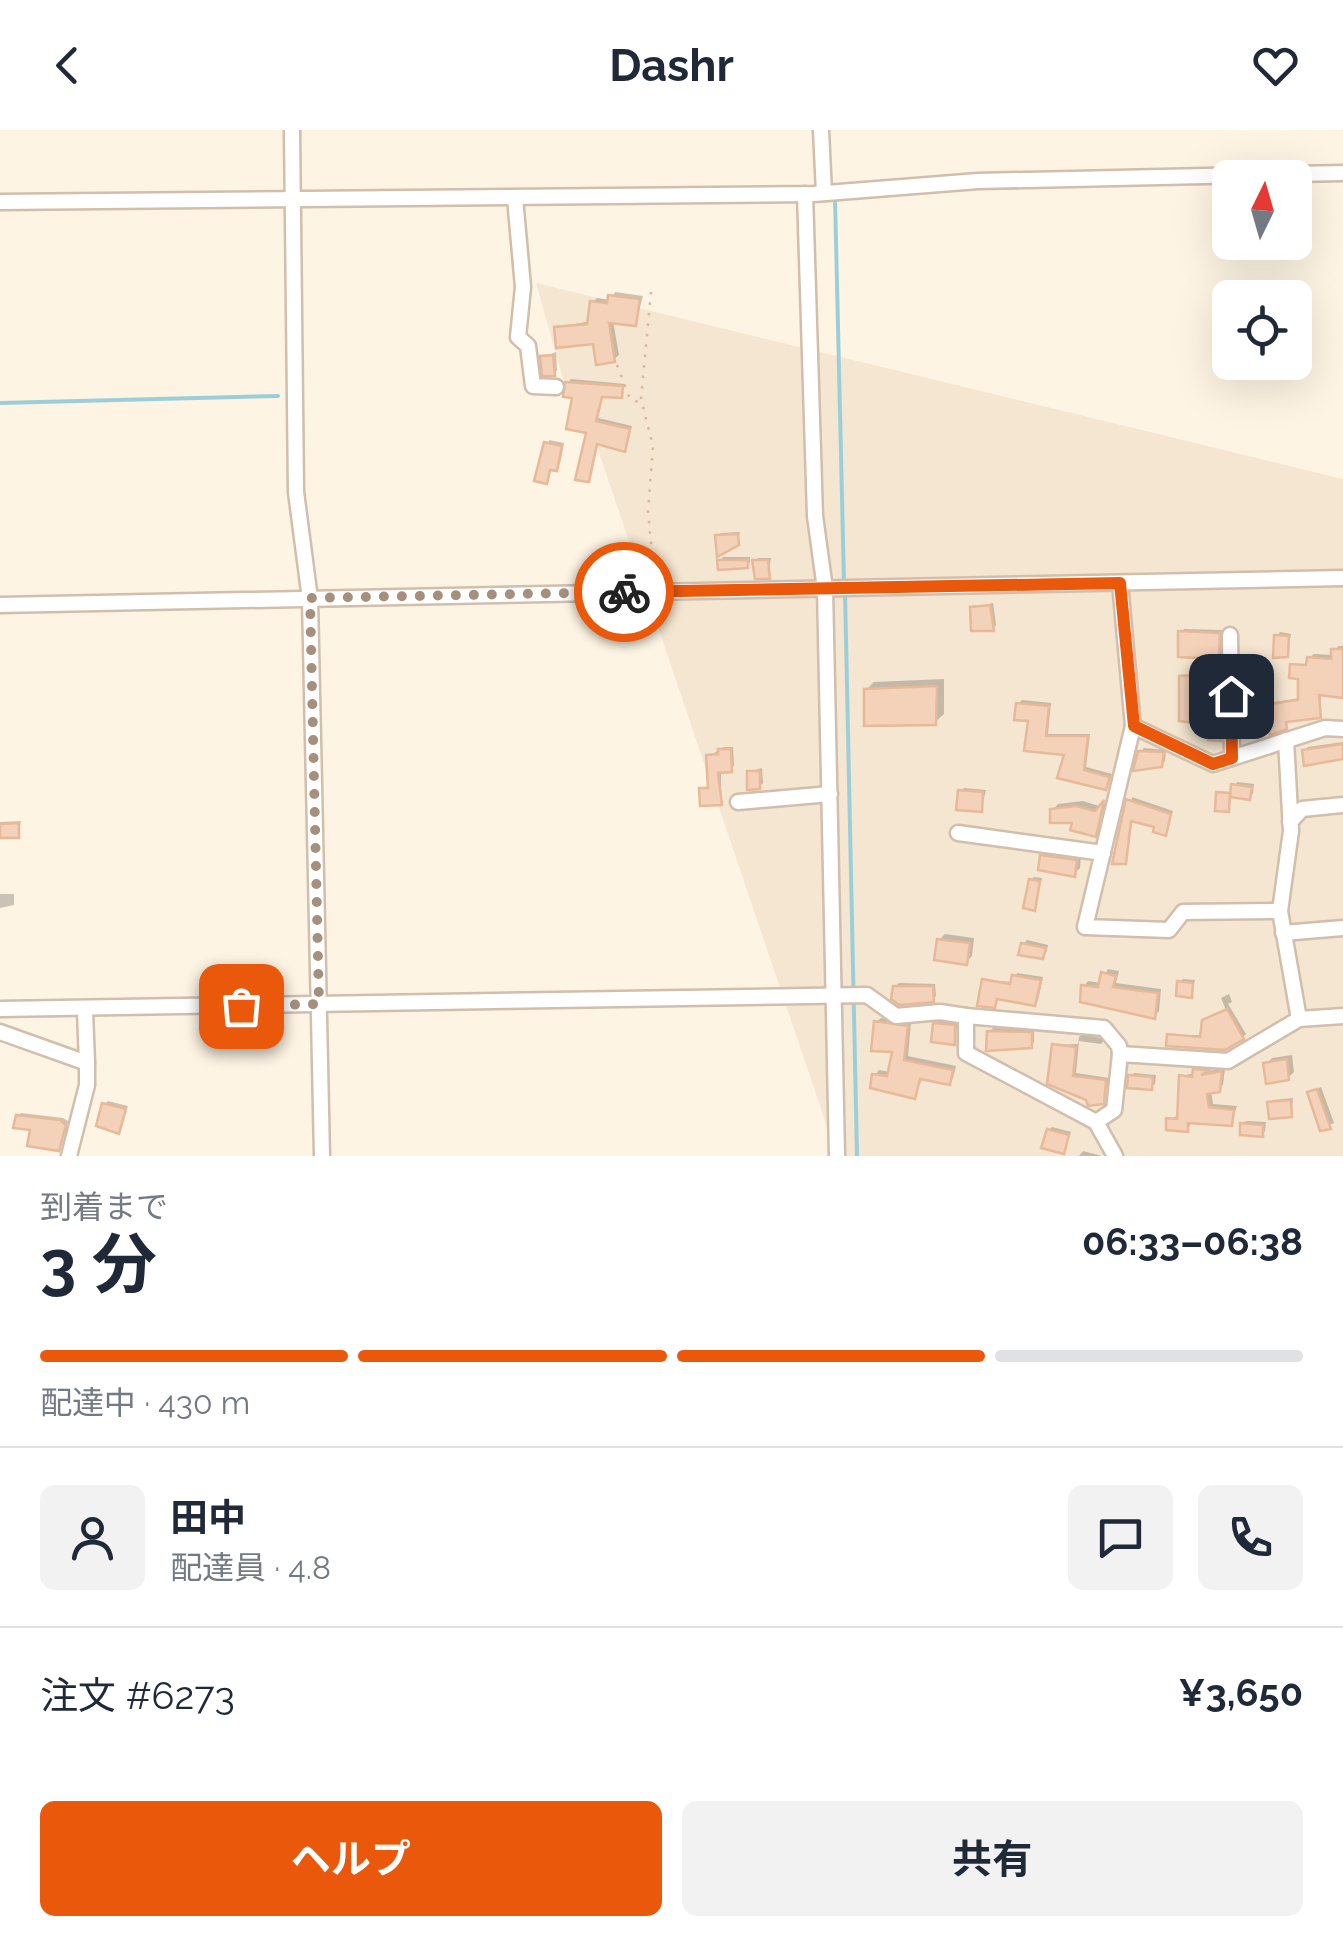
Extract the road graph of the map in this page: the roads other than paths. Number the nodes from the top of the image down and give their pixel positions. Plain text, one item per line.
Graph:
1 (292, 130) edge
2 (822, 130) edge
3 (1343, 173) edge
4 (815, 193) junction
5 (515, 198) junction
6 (291, 201) junction
7 (0, 202) edge
8 (556, 387) dead end
9 (1343, 578) edge
10 (1120, 583) junction
11 (829, 589) junction
12 (310, 598) junction
13 (0, 605) edge
14 (1230, 635) dead end
15 (1134, 726) junction
16 (1343, 728) edge
17 (1286, 740) junction
18 (1232, 758) junction
19 (830, 794) junction
20 (738, 802) dead end
21 (1343, 805) edge
22 (1290, 822) junction
23 (958, 833) dead end
24 (1103, 853) junction
25 (1280, 911) junction
26 (1343, 928) edge
27 (1283, 932) junction
28 (837, 994) junction
29 (319, 1004) junction
30 (0, 1009) edge
31 (86, 1011) junction
32 (966, 1016) junction
33 (1343, 1016) edge
34 (1299, 1020) junction
35 (0, 1032) edge
36 (1120, 1054) junction
37 (86, 1063) junction
38 (1096, 1122) junction
39 (69, 1156) edge
40 (322, 1156) edge
41 (837, 1156) edge
42 (1115, 1156) edge

1 - 6 street
2 - 4 street
3 - 4 street
4 - 5 street
4 - 11 street
5 - 6 street
5 - 8 street
6 - 7 street
6 - 12 street
9 - 10 street
10 - 11 street
10 - 15 street
11 - 12 street
11 - 19 street
12 - 13 street
12 - 29 street
14 - 18 street
15 - 18 street
15 - 24 street
16 - 17 street
17 - 18 street
17 - 22 street
19 - 20 street
19 - 28 street
21 - 22 street
22 - 25 street
23 - 24 street
24 - 25 street
25 - 27 street
26 - 27 street
27 - 34 street
28 - 29 street
28 - 32 street
28 - 41 street
29 - 31 street
29 - 40 street
30 - 31 street
31 - 37 street
32 - 36 street
32 - 38 street
33 - 34 street
34 - 36 street
35 - 37 street
36 - 38 street
37 - 39 street
38 - 42 street

